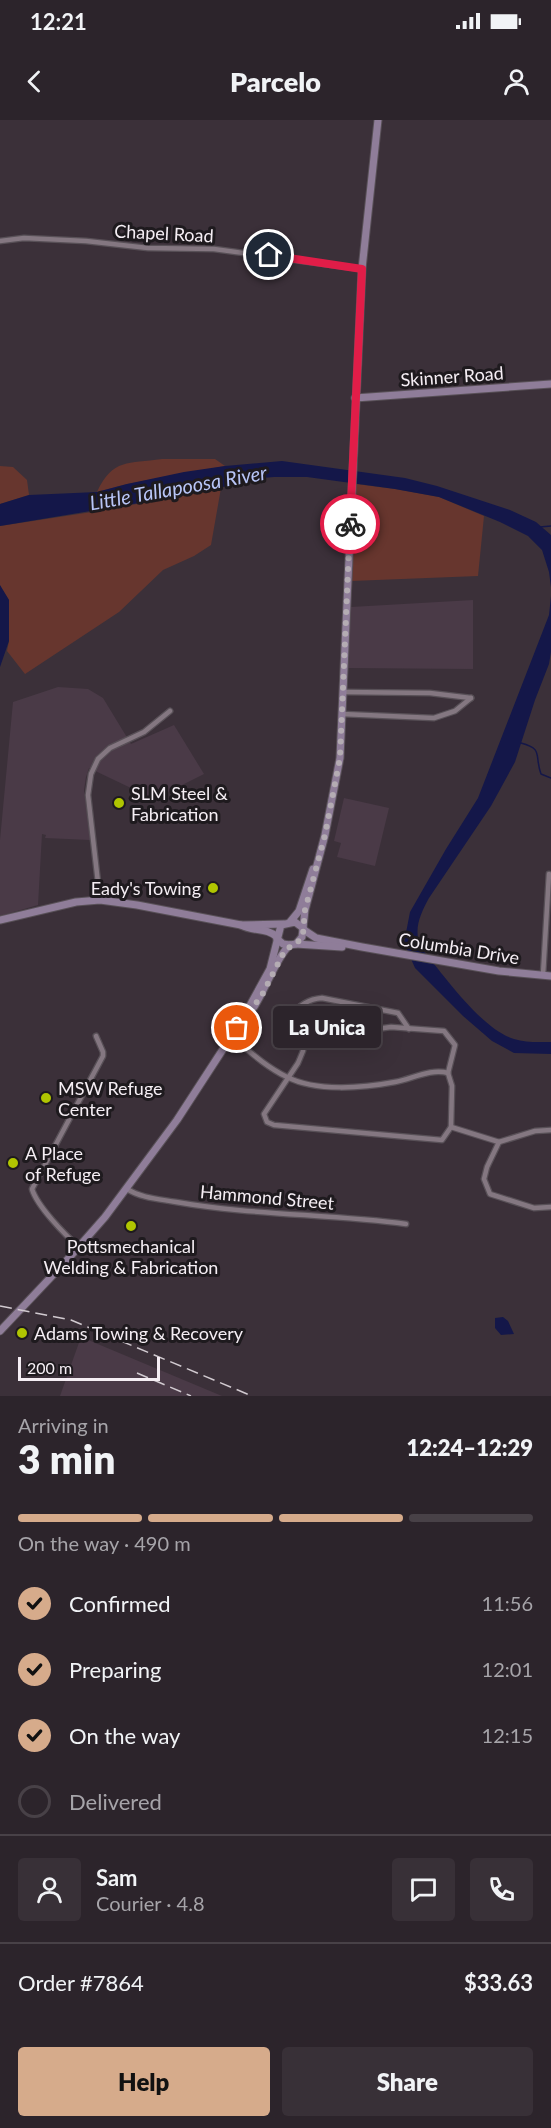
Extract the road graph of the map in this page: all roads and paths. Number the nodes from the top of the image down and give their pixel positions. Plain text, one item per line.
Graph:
1 (378, 120) edge
2 (0, 241) edge
3 (362, 269) junction
4 (551, 384) edge
5 (355, 398) junction
6 (343, 692) junction
7 (170, 711) dead end
8 (342, 714) junction
9 (318, 858) junction
10 (549, 874) dead end
11 (100, 900) junction
12 (0, 920) edge
13 (287, 923) junction
14 (241, 925) junction
15 (303, 929) junction
16 (277, 938) junction
17 (293, 945) junction
18 (362, 947) junction
19 (543, 975) junction
20 (551, 975) edge
21 (242, 1020) junction
22 (409, 1029) junction
23 (96, 1036) dead end
24 (231, 1036) junction
25 (355, 1041) dead end
26 (448, 1073) junction
27 (287, 1077) junction
28 (451, 1127) junction
29 (551, 1130) edge
30 (499, 1142) junction
31 (127, 1189) junction
32 (551, 1207) edge
33 (406, 1224) dead end
34 (79, 1247) junction
35 (0, 1331) edge

1 - 3 main road
2 - 3 street, Chapel Road
3 - 5 main road
4 - 5 main road, Skinner Road
5 - 6 main road
6 - 8 main road
6 - 8 street
7 - 11 street
8 - 9 main road
9 - 13 main road
9 - 15 main road
10 - 19 street
11 - 12 main road
11 - 14 main road
13 - 14 main road
13 - 15 main road
13 - 16 main road
14 - 16 main road
15 - 17 main road
15 - 18 main road, Columbia Drive
16 - 17 main road
16 - 21 main road
17 - 18 main road, Columbia Drive
17 - 21 main road
18 - 19 main road, Columbia Drive
19 - 20 main road, Columbia Drive
21 - 24 main road
22 - 25 street
22 - 26 street
22 - 27 street
23 - 34 street
24 - 27 street
24 - 31 main road
26 - 27 street
26 - 28 street
27 - 28 street
28 - 30 street
29 - 30 street
30 - 32 street
31 - 33 street, Hammond Street
31 - 34 main road
34 - 35 main road

